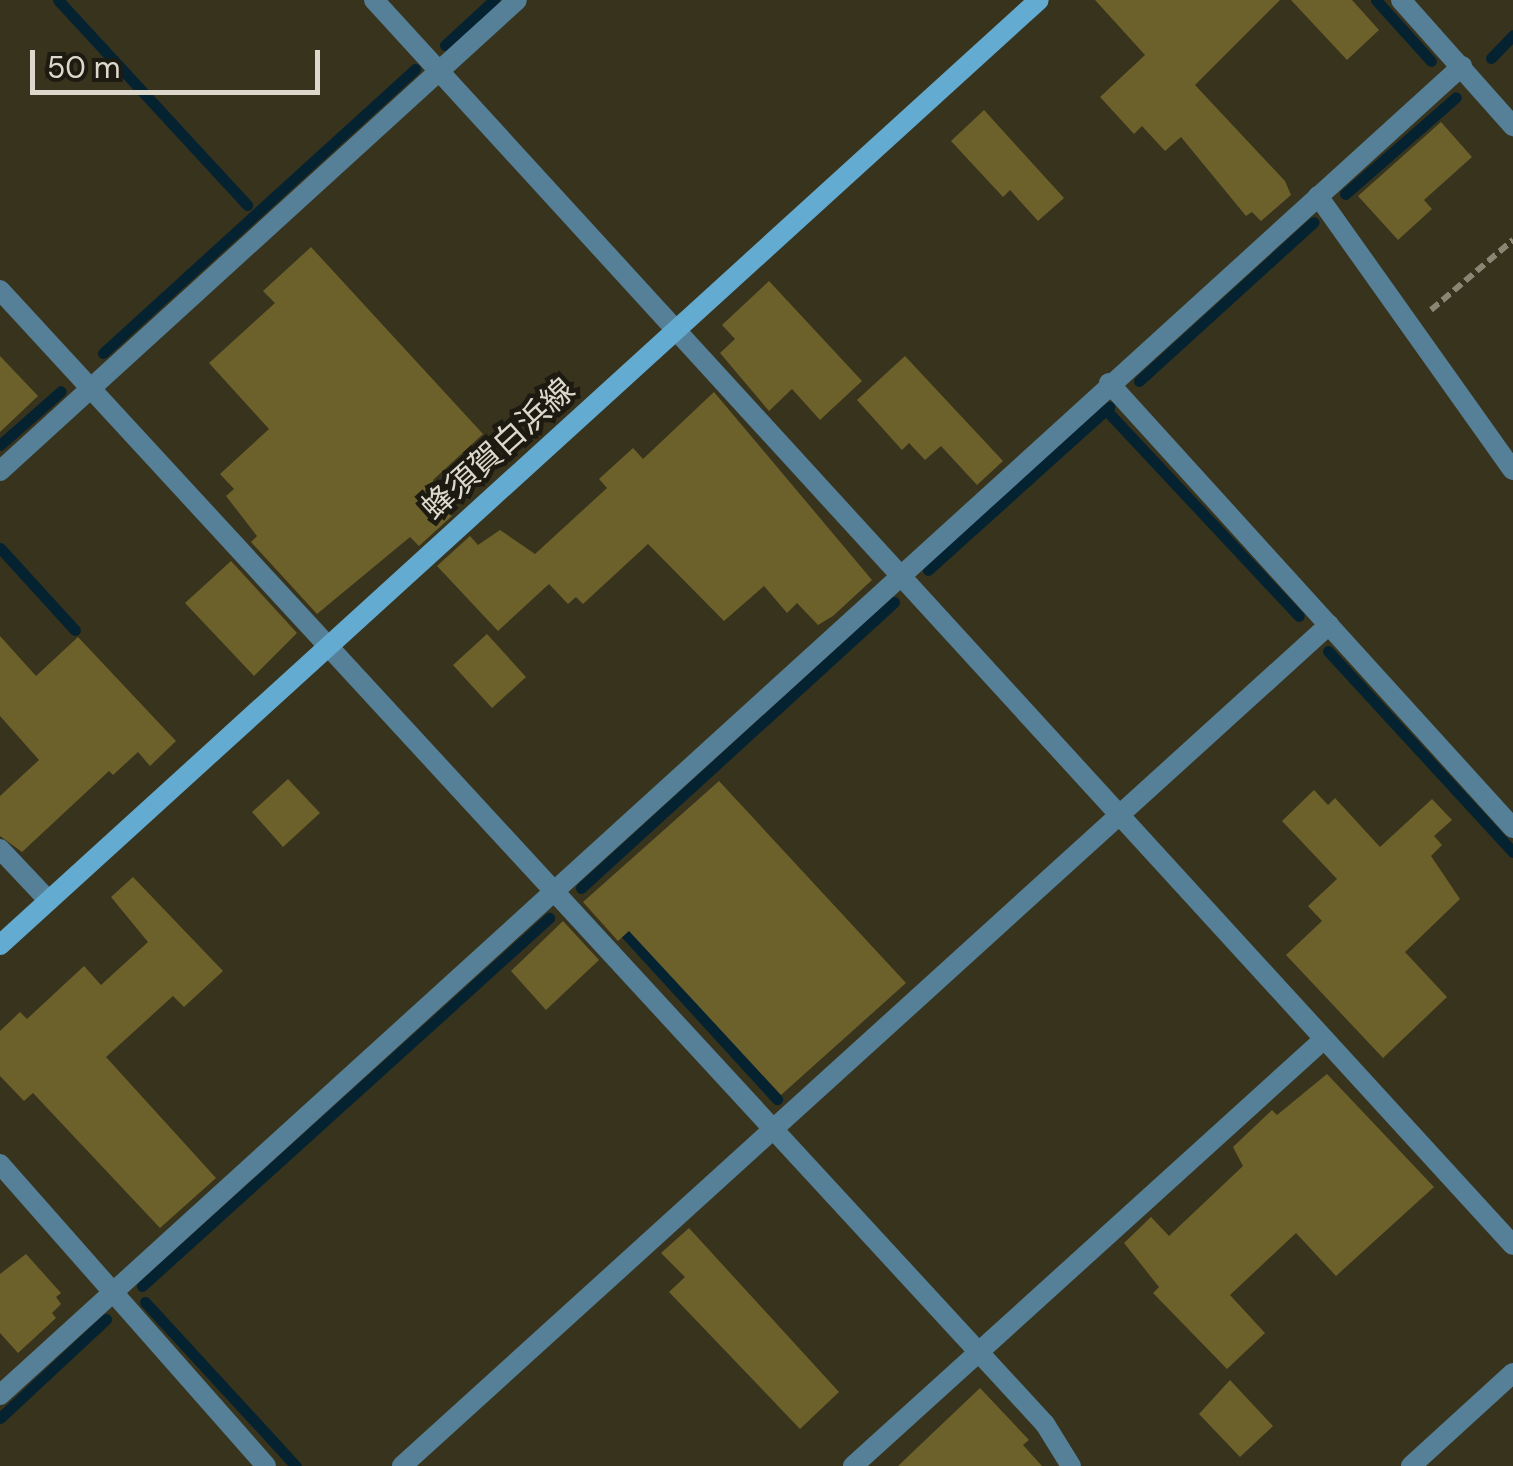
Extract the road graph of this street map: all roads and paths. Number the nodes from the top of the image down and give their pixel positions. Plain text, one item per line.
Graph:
1 (374, 0) edge
2 (517, 0) edge
3 (1039, 0) edge
4 (1401, 0) edge
5 (1462, 66) junction
6 (438, 72) junction
7 (1513, 126) edge
8 (1318, 196) junction
9 (1513, 240) edge
10 (0, 290) edge
11 (1411, 327) junction
12 (673, 332) junction
13 (1110, 384) junction
14 (90, 389) junction
15 (1513, 470) edge
16 (0, 471) edge
17 (897, 575) junction
18 (1329, 625) junction
19 (329, 644) junction
20 (1118, 816) junction
21 (1513, 828) edge
22 (0, 849) edge
23 (552, 888) junction
24 (49, 901) junction
25 (0, 946) edge
26 (1324, 1039) junction
27 (774, 1130) junction
28 (0, 1164) edge
29 (1513, 1245) edge
30 (111, 1291) junction
31 (977, 1351) junction
32 (1513, 1373) edge
33 (0, 1395) edge
34 (266, 1466) edge
35 (402, 1466) edge
36 (853, 1466) edge
37 (1071, 1466) edge
38 (1410, 1466) edge

1 - 6 street
2 - 6 street
3 - 12 main road, 蜂須賀白浜線
4 - 5 street
5 - 7 street
5 - 8 street
6 - 12 street
6 - 14 street
8 - 11 street
8 - 13 street
9 - 11 path
10 - 14 street
11 - 15 street
12 - 17 street
12 - 19 main road, 蜂須賀白浜線
13 - 17 street
13 - 18 street
14 - 16 street
14 - 19 street
17 - 20 street
17 - 23 street
18 - 20 street
18 - 21 street
19 - 23 street
19 - 24 main road, 蜂須賀白浜線
20 - 26 street
20 - 27 street
22 - 24 street
23 - 27 street
23 - 30 street
24 - 25 main road, 蜂須賀白浜線
26 - 29 street
26 - 31 street
27 - 31 street
27 - 35 street
28 - 30 street
30 - 33 street
30 - 34 street
31 - 36 street
31 - 37 street
32 - 38 street

